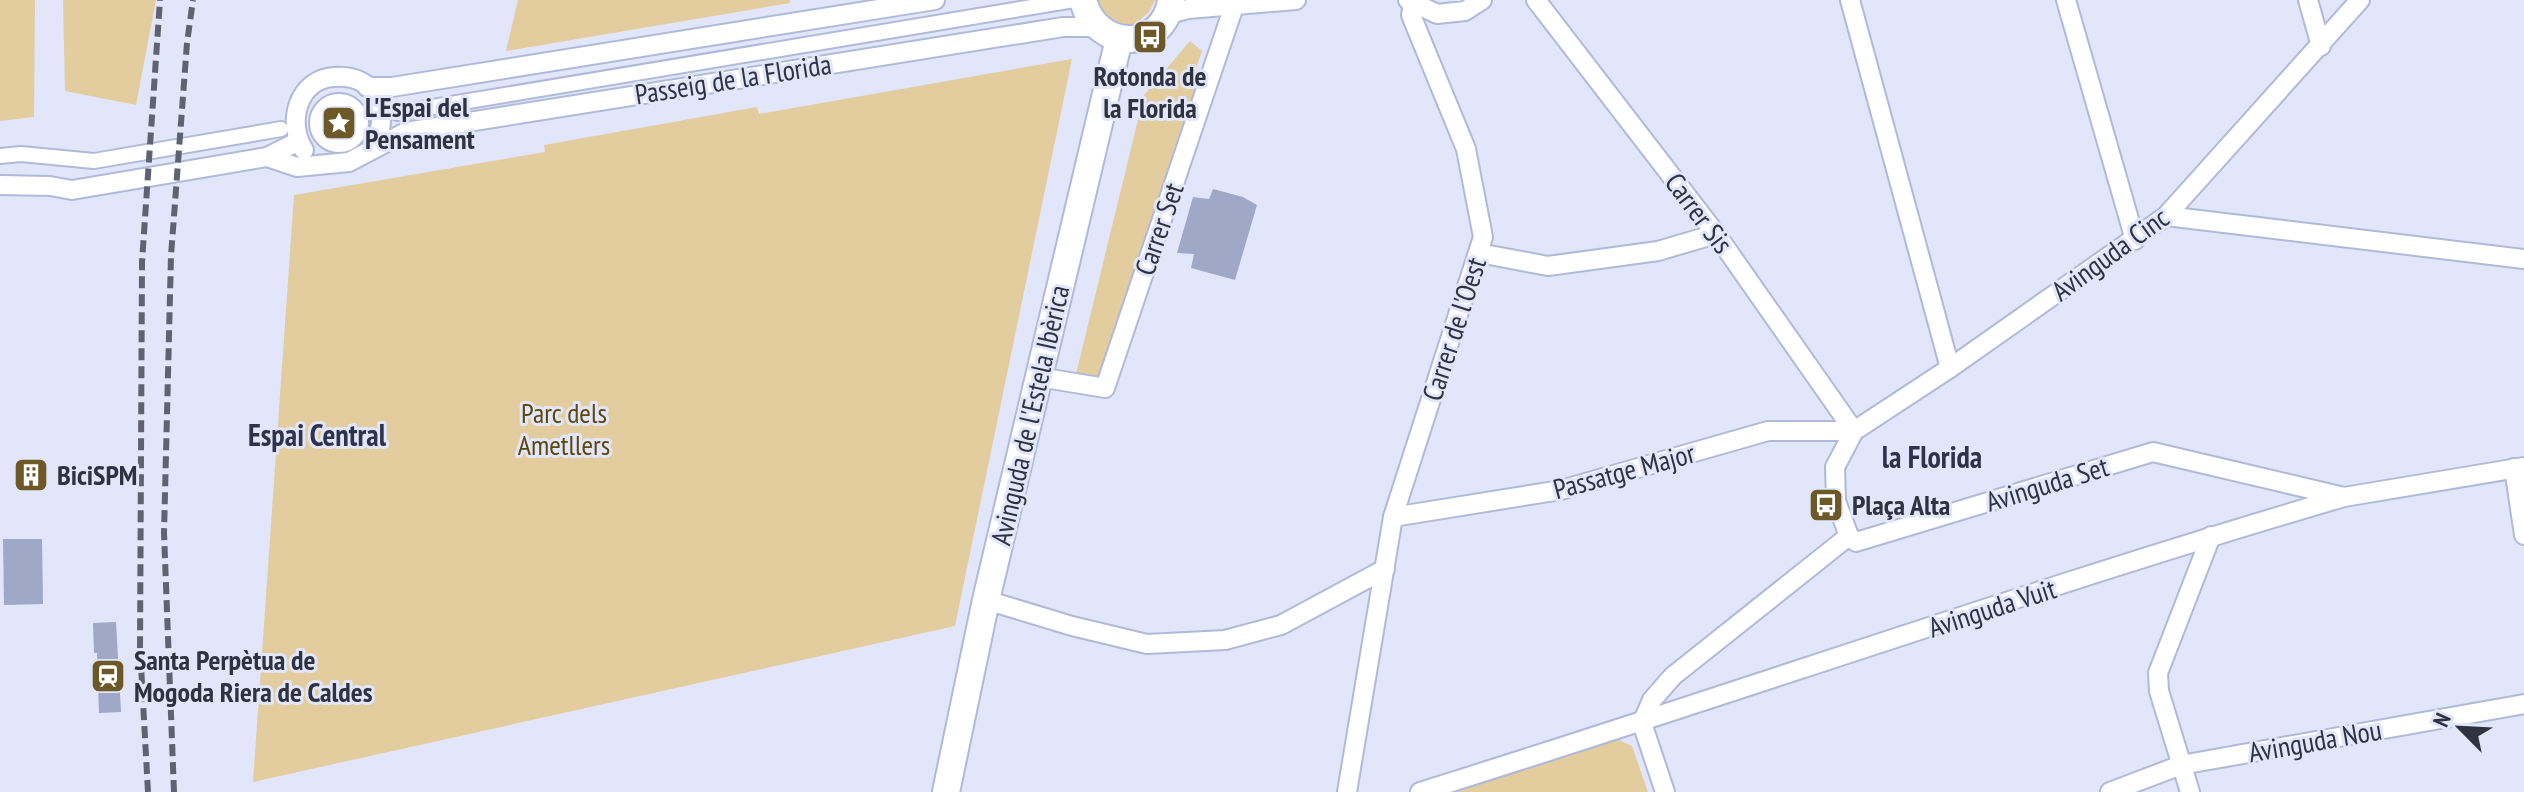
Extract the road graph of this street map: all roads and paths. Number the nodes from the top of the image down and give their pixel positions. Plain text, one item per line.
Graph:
1 (935, 0) edge
2 (1074, 0) edge
3 (1083, 0) edge
4 (1296, 0) edge
5 (1482, 0) edge
6 (1536, 0) edge
7 (1850, 0) edge
8 (2066, 0) edge
9 (2308, 0) edge
10 (2360, 0) edge
11 (1410, 2) edge
12 (1234, 6) junction
13 (1170, 7) edge
14 (1107, 33) junction
15 (2321, 46) junction
16 (367, 87) junction
17 (397, 113) dead end
18 (314, 125) joint
19 (281, 129) dead end
20 (299, 141) junction
21 (374, 147) junction
22 (0, 156) edge
23 (267, 157) junction
24 (336, 164) junction
25 (0, 185) edge
26 (2166, 216) junction
27 (1716, 234) junction
28 (2135, 240) junction
29 (1479, 253) junction
30 (2524, 259) edge
31 (1950, 368) junction
32 (1039, 377) junction
33 (1854, 431) junction
34 (2519, 467) edge
35 (2344, 497) junction
36 (1393, 517) junction
37 (2524, 535) edge
38 (1849, 536) junction
39 (2211, 536) junction
40 (1385, 569) junction
41 (986, 600) junction
42 (2524, 704) edge
43 (1642, 723) junction
44 (2181, 765) junction
45 (946, 792) edge
46 (1347, 792) edge
47 (1420, 792) edge
48 (1665, 792) edge
49 (2110, 792) edge
50 (2190, 792) edge

1 - 16 street, Passeig de la Florida
2 - 17 street, Passeig de la Florida
3 - 14 main road
4 - 12 street
5 - 11 street
6 - 27 street, Carrer Sis
7 - 31 street
8 - 28 street
9 - 15 street
10 - 15 street, Avinguda Cinc
11 - 29 street, Carrer de l'Oest
12 - 13 street
12 - 32 street, Carrer Set
13 - 14 main road
14 - 21 street, Passeig de la Florida
14 - 32 main road, Avinguda de l'Estela Ibèrica
15 - 26 street, Avinguda Cinc
16 - 20 street, Passeig de la Florida
16 - 21 street
18 - 18 street
19 - 22 street
20 - 23 street, Passeig de la Florida
20 - 24 street
21 - 24 street, Passeig de la Florida
23 - 24 street, Passeig de la Florida
23 - 25 street, Passeig de la Florida
26 - 28 street, Avinguda Cinc
26 - 30 street
27 - 29 street
27 - 33 street, Carrer Sis
28 - 31 street, Avinguda Cinc
29 - 36 street, Carrer de l'Oest
31 - 33 street, Avinguda Cinc
32 - 41 main road, Avinguda de l'Estela Ibèrica
33 - 36 street, Passatge Major
33 - 38 street
34 - 35 street, Avinguda Set
34 - 37 street
35 - 38 street, Avinguda Set
35 - 39 street, Avinguda Vuit
36 - 40 street, Carrer de l'Oest
38 - 43 street
39 - 43 street, Avinguda Vuit
39 - 44 street
40 - 41 street
40 - 46 street, Carrer de l'Oest
41 - 45 main road, Avinguda de l'Estela Ibèrica
42 - 44 street, Avinguda Nou
43 - 47 street, Avinguda Vuit
43 - 48 street
44 - 49 street, Avinguda Nou
44 - 50 street

